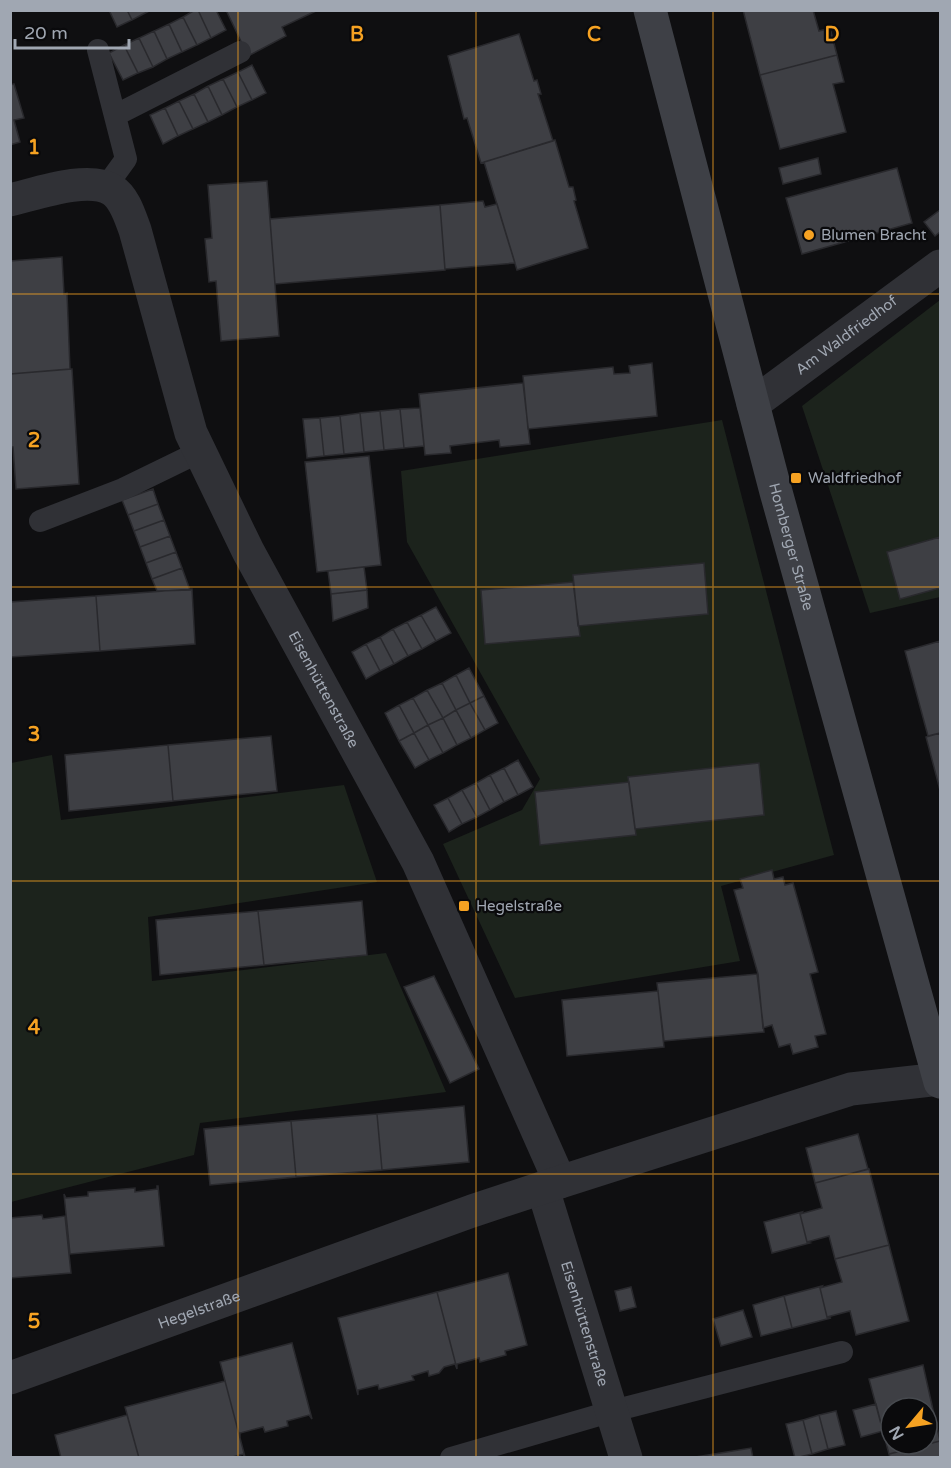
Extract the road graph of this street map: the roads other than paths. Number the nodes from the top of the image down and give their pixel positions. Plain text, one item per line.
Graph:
1 (650, 10) edge
2 (98, 50) dead end
3 (240, 52) dead end
4 (116, 115) junction
5 (109, 189) junction
6 (10, 200) edge
7 (940, 266) edge
8 (753, 404) junction
9 (199, 452) junction
10 (40, 522) dead end
11 (940, 1080) edge
12 (552, 1185) junction
13 (842, 1352) dead end
14 (10, 1378) edge
15 (613, 1411) junction
16 (451, 1458) edge
17 (626, 1458) edge

1 - 8 main road, Homberger Straße
2 - 4 lane
3 - 4 lane
4 - 5 lane
5 - 6 street
5 - 9 street, Eisenhüttenstraße
7 - 8 street, Am Waldfriedhof
8 - 11 main road, Homberger Straße
9 - 10 lane
9 - 12 street, Eisenhüttenstraße
11 - 12 street, Hegelstraße
12 - 14 street, Hegelstraße
12 - 15 street, Eisenhüttenstraße
13 - 15 lane
15 - 16 lane
15 - 17 street, Eisenhüttenstraße

